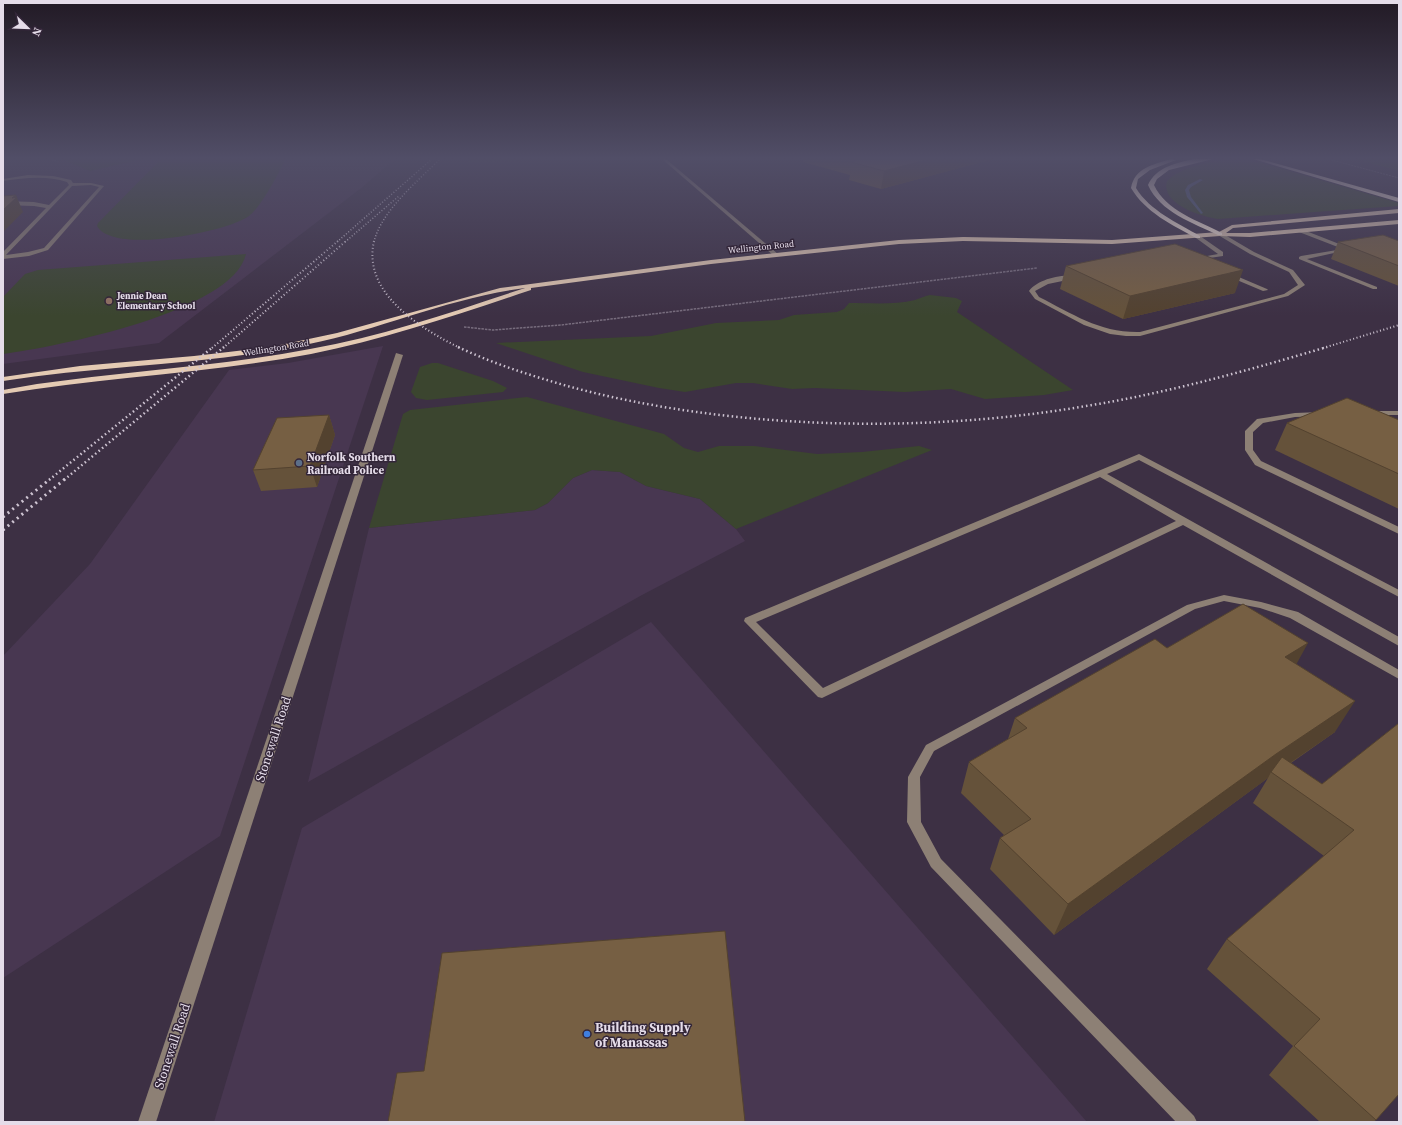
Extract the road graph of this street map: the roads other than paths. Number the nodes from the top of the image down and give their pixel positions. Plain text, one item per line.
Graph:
1 (47, 212) edge
2 (79, 212) edge
3 (725, 212) edge
4 (1156, 212) edge
5 (1178, 212) edge
6 (1394, 212) edge
7 (1399, 222) edge
8 (1301, 231) junction
9 (1220, 234) junction
10 (1198, 237) junction
11 (776, 255) junction
12 (3, 256) edge
13 (1207, 265) edge
14 (1221, 271) edge
15 (1081, 276) edge
16 (544, 284) junction
17 (1375, 288) dead end
18 (1265, 290) dead end
19 (399, 355) dead end
20 (3, 379) edge
21 (3, 392) edge
22 (1329, 413) edge
23 (1399, 413) edge
24 (1373, 421) edge
25 (1100, 474) junction
26 (1183, 521) junction
27 (1399, 530) edge
28 (1399, 594) edge
29 (1399, 642) edge
30 (1399, 675) edge
31 (148, 1122) edge
32 (1188, 1122) edge

1 - 12 street
2 - 12 street
3 - 11 street
4 - 10 highway
5 - 9 highway
6 - 9 main road, Wellington Road
7 - 8 main road, Wellington Road
8 - 9 main road, Wellington Road
8 - 17 street
9 - 10 main road, Wellington Road
9 - 15 street
10 - 11 main road, Wellington Road
10 - 13 street
11 - 16 main road, Wellington Road
14 - 18 street
16 - 20 main road, Wellington Road
16 - 21 main road, Wellington Road
19 - 31 street, Stonewall Road
22 - 27 street
23 - 24 street
25 - 26 street
25 - 26 street
25 - 28 street
26 - 29 street
30 - 32 street

